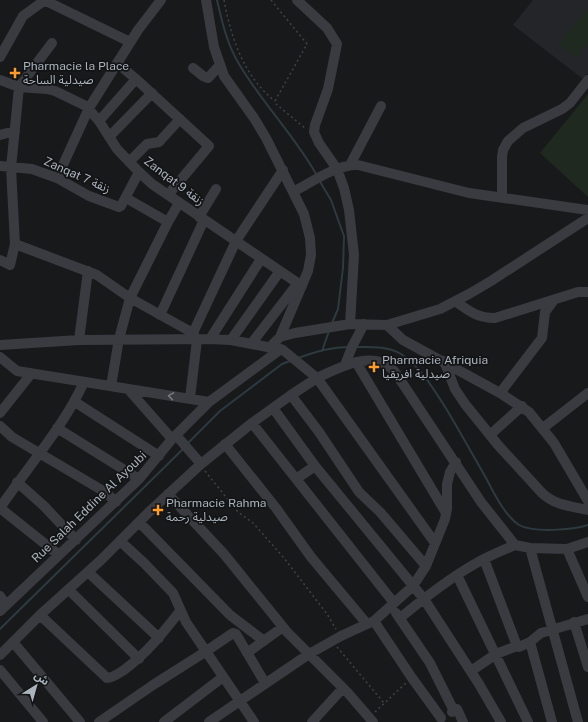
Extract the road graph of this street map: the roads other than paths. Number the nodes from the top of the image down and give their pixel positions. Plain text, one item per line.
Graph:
1 (44, 0) edge
2 (160, 0) edge
3 (206, 0) edge
4 (297, 0) edge
5 (130, 42) junction
6 (52, 43) dead end
7 (0, 57) edge
8 (117, 63) junction
9 (220, 65) junction
10 (193, 68) dead end
11 (136, 79) junction
12 (0, 80) edge
13 (588, 80) edge
14 (19, 87) junction
15 (152, 93) junction
16 (381, 106) dead end
17 (89, 108) junction
18 (180, 119) junction
19 (99, 120) junction
20 (15, 131) junction
21 (0, 134) edge
22 (109, 137) junction
23 (129, 162) junction
24 (350, 165) junction
25 (0, 166) edge
26 (11, 168) junction
27 (283, 170) junction
28 (333, 171) junction
29 (139, 172) junction
30 (57, 178) junction
31 (216, 189) dead end
32 (293, 192) junction
33 (168, 195) junction
34 (126, 198) junction
35 (502, 198) junction
36 (179, 203) junction
37 (588, 210) edge
38 (202, 218) junction
39 (588, 218) edge
40 (168, 222) junction
41 (236, 241) junction
42 (15, 244) junction
43 (261, 258) junction
44 (0, 260) edge
45 (88, 271) junction
46 (280, 271) junction
47 (300, 285) junction
48 (588, 292) edge
49 (130, 298) junction
50 (554, 300) junction
51 (455, 301) junction
52 (160, 315) junction
53 (350, 324) junction
54 (386, 325) junction
55 (363, 328) junction
56 (195, 336) junction
57 (280, 337) junction
58 (119, 339) junction
59 (210, 339) junction
60 (79, 340) junction
61 (231, 340) junction
62 (251, 344) junction
63 (0, 345) edge
64 (268, 348) junction
65 (282, 349) junction
66 (0, 357) edge
67 (444, 361) junction
68 (356, 362) junction
69 (345, 365) junction
70 (31, 374) junction
71 (317, 378) junction
72 (84, 382) junction
73 (111, 386) junction
74 (128, 389) junction
75 (500, 393) junction
76 (588, 393) edge
77 (291, 395) junction
78 (190, 398) junction
79 (75, 402) junction
80 (209, 402) junction
81 (522, 406) junction
82 (273, 408) junction
83 (0, 413) edge
84 (252, 423) junction
85 (0, 426) edge
86 (57, 428) junction
87 (543, 428) junction
88 (490, 435) junction
89 (174, 437) junction
90 (226, 444) junction
91 (40, 454) junction
92 (159, 456) junction
93 (199, 461) junction
94 (456, 462) junction
95 (315, 466) junction
96 (139, 479) junction
97 (296, 479) junction
98 (17, 482) junction
99 (168, 494) junction
100 (588, 501) edge
101 (116, 502) junction
102 (0, 508) edge
103 (588, 510) edge
104 (446, 513) junction
105 (139, 522) junction
106 (76, 540) junction
107 (120, 541) junction
108 (435, 542) junction
109 (588, 542) edge
110 (515, 545) junction
111 (530, 548) junction
112 (567, 549) junction
113 (59, 555) junction
114 (484, 559) junction
115 (426, 566) junction
116 (88, 572) junction
117 (457, 575) junction
118 (413, 586) junction
119 (68, 590) junction
120 (0, 596) edge
121 (588, 597) edge
122 (424, 598) junction
123 (393, 605) junction
124 (3, 608) edge
125 (180, 610) junction
126 (40, 615) junction
127 (400, 618) junction
128 (588, 619) edge
129 (370, 622) junction
130 (574, 622) junction
131 (283, 627) junction
132 (552, 629) junction
133 (159, 638) junction
134 (264, 641) junction
135 (13, 642) junction
136 (530, 642) junction
137 (517, 646) junction
138 (206, 652) junction
139 (247, 653) junction
140 (309, 654) junction
141 (496, 654) junction
142 (0, 655) edge
143 (139, 659) junction
144 (588, 667) edge
145 (0, 670) edge
146 (471, 671) junction
147 (223, 677) junction
148 (265, 683) junction
149 (343, 688) junction
150 (239, 701) junction
151 (454, 710) junction
152 (371, 720) edge
153 (438, 720) edge
154 (250, 721) edge
155 (42, 722) edge
156 (80, 722) edge
157 (99, 722) edge
158 (164, 722) edge
159 (209, 722) edge
160 (312, 722) edge
161 (463, 722) edge
162 (501, 722) edge
163 (528, 722) edge
164 (552, 722) edge
165 (578, 722) edge

1 - 5 street
1 - 7 street
2 - 5 street
3 - 9 street
4 - 28 street
5 - 8 street
6 - 14 street
8 - 11 street
8 - 17 street
9 - 10 street
9 - 27 street
11 - 15 street
11 - 19 street
12 - 14 street, Zanqat 9 زنقة
13 - 35 street
14 - 17 street, Zanqat 9 زنقة
14 - 20 street
15 - 18 street
15 - 22 street
16 - 24 street
17 - 19 street, Zanqat 9 زنقة
17 - 30 street
18 - 23 street
18 - 33 street
19 - 22 street, Zanqat 9 زنقة
20 - 21 street
20 - 26 street
22 - 23 street, Zanqat 9 زنقة
23 - 29 street, Zanqat 9 زنقة
24 - 28 street
24 - 35 street
25 - 26 street, Zanqat 7 زنقة
26 - 30 street, Zanqat 7 زنقة
26 - 42 street
27 - 32 street
27 - 41 street
28 - 32 street
28 - 53 street
29 - 33 street, Zanqat 9 زنقة
29 - 34 street
30 - 34 street, Zanqat 7 زنقة
31 - 38 street
32 - 47 street
33 - 36 street, Zanqat 9 زنقة
34 - 40 street
35 - 37 street
36 - 38 street, Zanqat 9 زنقة
36 - 40 street
38 - 41 street, Zanqat 9 زنقة
38 - 52 street
39 - 51 street
40 - 49 street
41 - 43 street, Zanqat 9 زنقة
41 - 56 street
42 - 44 street
42 - 45 street
43 - 46 street, Zanqat 9 زنقة
43 - 59 street
45 - 49 street
45 - 60 street
46 - 47 street, Zanqat 9 زنقة
46 - 61 street
47 - 57 street
47 - 62 street
48 - 50 street
49 - 52 street
49 - 58 street
50 - 51 street
50 - 75 street
51 - 54 street
52 - 56 street
53 - 55 street
53 - 57 street
54 - 55 street
54 - 67 street
55 - 69 street
56 - 58 street
56 - 59 street
56 - 78 street
57 - 64 street
58 - 60 street
58 - 73 street
59 - 61 street
60 - 63 street
61 - 62 street
62 - 64 street
64 - 65 street
65 - 71 street
65 - 80 street, Rue Salah Eddine Al Ayoubi
66 - 70 street
67 - 75 street
67 - 88 street
68 - 69 street
68 - 94 street
68 - 104 street
69 - 71 street
70 - 72 street
70 - 83 street
71 - 77 street
71 - 108 street
72 - 73 street
72 - 79 street
73 - 74 street
78 -> 74 street
74 - 89 street
75 - 81 street
76 - 87 street
77 - 82 street
77 - 115 street
78 - 80 street
79 - 86 street
79 - 92 street
80 - 89 street, Rue Salah Eddine Al Ayoubi
81 - 87 street
81 - 88 street
82 - 84 street
82 - 95 street
84 - 90 street
84 - 97 street
85 - 91 street
86 - 91 street
86 - 96 street
87 - 100 street
88 - 103 street
89 - 92 street, Rue Salah Eddine Al Ayoubi
89 - 93 street
90 - 93 street
90 - 129 street
91 - 98 street
91 - 101 street
92 - 96 street, Rue Salah Eddine Al Ayoubi
93 - 99 street
94 - 104 street
94 - 110 street
95 - 97 street
95 - 118 street
96 - 101 street, Rue Salah Eddine Al Ayoubi
97 - 123 street
98 - 102 street
98 - 106 street
99 - 105 street
99 - 131 street
101 - 106 street, Rue Salah Eddine Al Ayoubi
102 - 113 street
104 - 108 street
105 - 107 street
105 - 134 street
106 - 113 street, Rue Salah Eddine Al Ayoubi
107 - 116 street
107 - 125 street
108 - 115 street
109 - 112 street
110 - 111 street
110 - 114 street
111 - 112 street
111 - 132 street
112 - 121 street
113 - 124 street, Rue Salah Eddine Al Ayoubi
114 - 117 street
114 - 137 street
115 - 118 street
116 - 119 street
116 - 133 street
117 - 122 street
117 - 141 street
118 - 122 street
118 - 123 street
119 - 126 street
119 - 143 street
120 - 124 street
122 - 127 street
122 - 146 street
123 - 127 street
123 - 129 street
125 - 133 street
125 - 138 street
126 - 135 street
126 - 143 street
127 - 151 street
128 - 130 street
129 - 140 street
129 - 153 street
130 - 132 street
130 - 144 street
131 - 134 street
131 - 140 street
132 - 136 street
132 - 165 street
133 - 143 street
134 - 139 street
135 - 142 street
135 - 156 street
136 - 137 street
136 - 164 street
137 - 141 street
138 - 139 street
138 - 147 street
138 - 157 street
139 - 148 street
140 - 148 street
140 - 149 street
141 - 146 street
141 - 163 street
145 - 155 street
146 - 162 street
147 - 150 street
147 - 158 street
148 - 150 street
149 - 152 street
149 - 160 street
150 - 154 street
150 - 159 street
151 - 153 street
151 - 161 street

